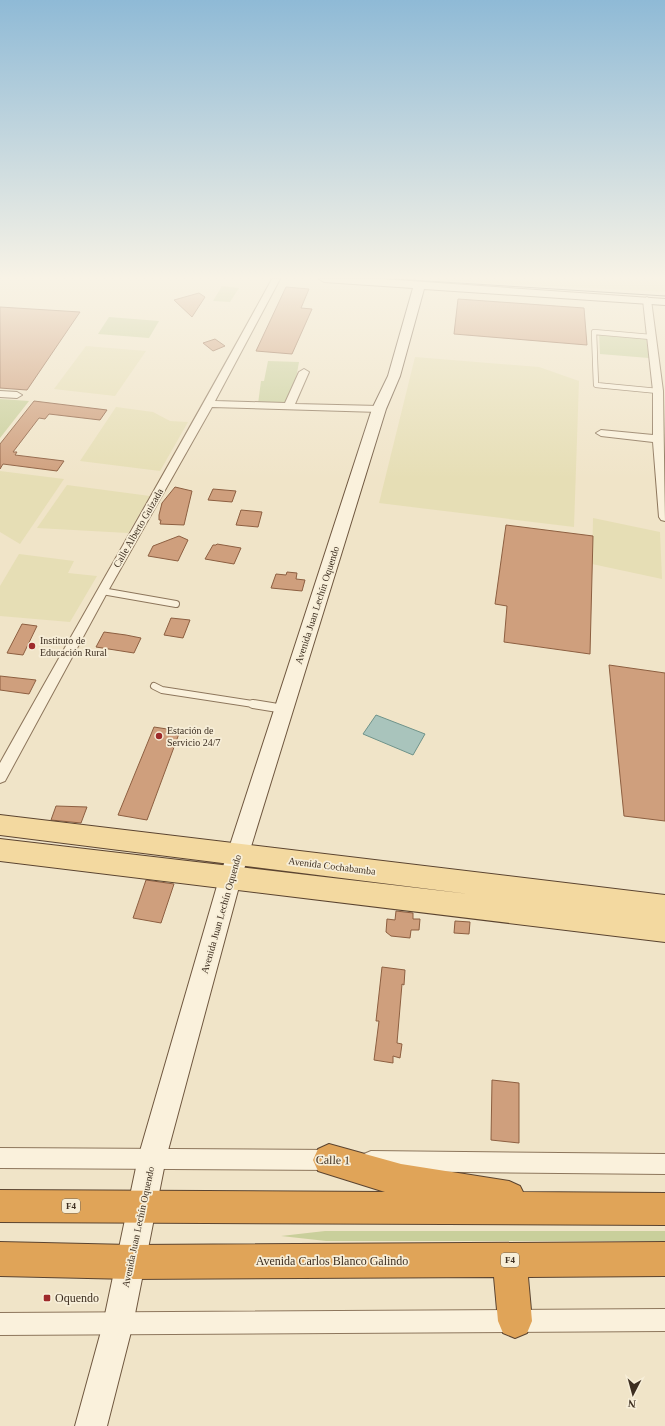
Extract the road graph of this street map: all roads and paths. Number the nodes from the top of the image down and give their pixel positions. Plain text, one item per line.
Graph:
1 (241, 346) edge
2 (390, 346) edge
3 (400, 346) edge
4 (595, 346) edge
5 (652, 346) edge
6 (652, 349) junction
7 (665, 349) edge
8 (388, 352) dead end
9 (304, 372) dead end
10 (382, 374) dead end
11 (658, 391) junction
12 (0, 394) edge
13 (17, 395) dead end
14 (209, 404) junction
15 (288, 407) junction
16 (379, 410) junction
17 (601, 432) dead end
18 (658, 439) junction
19 (665, 517) edge
20 (102, 591) junction
21 (176, 604) dead end
22 (154, 686) dead end
23 (284, 709) junction
24 (0, 777) edge
25 (0, 825) edge
26 (0, 850) edge
27 (238, 854) junction
28 (230, 879) junction
29 (665, 907) edge
30 (581, 908) junction
31 (665, 930) edge
32 (0, 1158) edge
33 (152, 1158) junction
34 (329, 1160) junction
35 (665, 1164) edge
36 (0, 1206) edge
37 (142, 1207) junction
38 (581, 1208) junction
39 (665, 1209) edge
40 (0, 1259) edge
41 (510, 1260) junction
42 (665, 1260) edge
43 (130, 1262) junction
44 (665, 1320) edge
45 (515, 1321) junction
46 (0, 1324) edge
47 (118, 1324) junction
48 (91, 1426) edge

1 - 14 street, Calle Alberto Guizada
2 - 8 street
3 - 16 street, Avenida Juan Lechín Oquendo
4 - 11 lane
5 - 6 street
6 - 7 street
6 - 11 street
9 - 15 street
10 - 16 street, Avenida Juan Lechín Oquendo
11 - 18 street
12 - 13 street
14 - 15 street
14 - 20 street, Calle Alberto Guizada
15 - 16 street
16 - 23 street, Avenida Juan Lechín Oquendo
17 - 18 street
18 - 19 street
20 - 21 lane
20 - 24 street, Calle Alberto Guizada
22 - 23 lane
23 - 27 street, Avenida Juan Lechín Oquendo
25 - 27 main road, Avenida Cochabamba
26 - 28 main road, Avenida Cochabamba
27 - 28 street, Avenida Juan Lechín Oquendo
27 - 30 main road, Avenida Cochabamba
28 - 30 main road, Avenida Cochabamba
28 - 33 street, Avenida Juan Lechín Oquendo
29 - 30 main road, Avenida Cochabamba
30 - 31 main road, Avenida Cochabamba
32 - 33 street, Calle 1
33 - 34 street, Calle 1
33 - 37 street, Avenida Juan Lechín Oquendo
34 - 35 street, Calle 1
34 - 38 highway
36 - 37 highway, F4
37 - 38 highway, F4
37 - 43 street, Avenida Juan Lechín Oquendo
38 - 39 highway, F4
40 - 43 highway, Avenida Carlos Blanco Galindo / F4
41 - 42 highway, Avenida Carlos Blanco Galindo / F4
41 - 43 highway, Avenida Carlos Blanco Galindo / F4
41 - 45 highway
43 - 47 street, Avenida Juan Lechín Oquendo
44 - 45 street
45 - 47 street
46 - 47 street
47 - 48 street, Avenida Juan Lechín Oquendo

